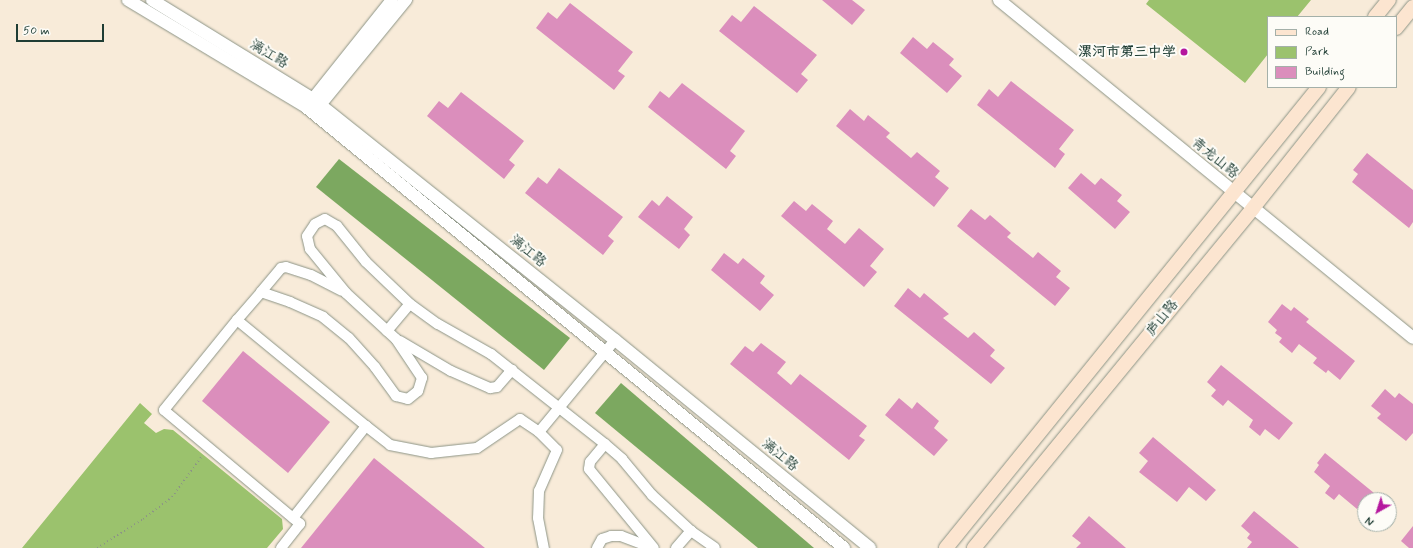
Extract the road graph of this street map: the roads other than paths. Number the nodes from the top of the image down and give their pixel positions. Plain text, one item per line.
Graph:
1 (128, 0) edge
2 (152, 0) edge
3 (392, 0) edge
4 (406, 0) edge
5 (999, 0) edge
6 (1389, 0) edge
7 (1413, 7) edge
8 (1376, 16) edge
9 (1397, 27) edge
10 (1318, 88) edge
11 (1348, 88) edge
12 (313, 106) junction
13 (1233, 192) junction
14 (1253, 208) junction
15 (321, 263) junction
16 (311, 275) junction
17 (261, 292) junction
18 (346, 293) junction
19 (410, 304) junction
20 (237, 320) junction
21 (387, 330) junction
22 (1413, 338) edge
23 (396, 339) junction
24 (615, 340) junction
25 (605, 352) junction
26 (430, 360) junction
27 (512, 370) junction
28 (419, 374) junction
29 (559, 407) junction
30 (366, 426) junction
31 (538, 432) junction
32 (605, 444) junction
33 (293, 518) junction
34 (632, 523) junction
35 (691, 531) junction
36 (621, 536) junction
37 (281, 548) edge
38 (544, 548) edge
39 (597, 548) edge
40 (653, 548) edge
41 (676, 548) edge
42 (715, 548) edge
43 (844, 548) edge
44 (870, 548) edge
45 (946, 548) edge
46 (974, 548) edge

1 - 12 street, 漓江路
2 - 12 street, 漓江路
3 - 12 street
4 - 12 street
5 - 13 street, 青龙山路
6 - 8 main road
7 - 9 main road
10 - 13 main road, 庐山路
11 - 14 main road, 庐山路
12 - 24 street, 漓江路
12 - 25 street, 漓江路
13 - 14 street, 青龙山路
13 - 45 main road, 庐山路
14 - 22 street, 青龙山路
14 - 46 main road, 庐山路
15 - 16 street
15 - 18 street
15 - 19 street
16 - 17 street
16 - 18 street
17 - 20 street
17 - 28 street
18 - 21 street
19 - 21 street
19 - 27 street
20 - 30 street
20 - 33 street
21 - 23 street
23 - 26 street
23 - 28 street
24 - 25 street
24 - 44 street, 漓江路
25 - 29 street
25 - 43 street, 漓江路
26 - 27 street
26 - 28 street
27 - 29 street
29 - 31 street
29 - 32 street
30 - 31 street
30 - 33 street
31 - 38 street
32 - 34 street
32 - 35 street
33 - 37 street
34 - 36 street
34 - 40 street
35 - 41 street
35 - 42 street
36 - 39 street
36 - 40 street

